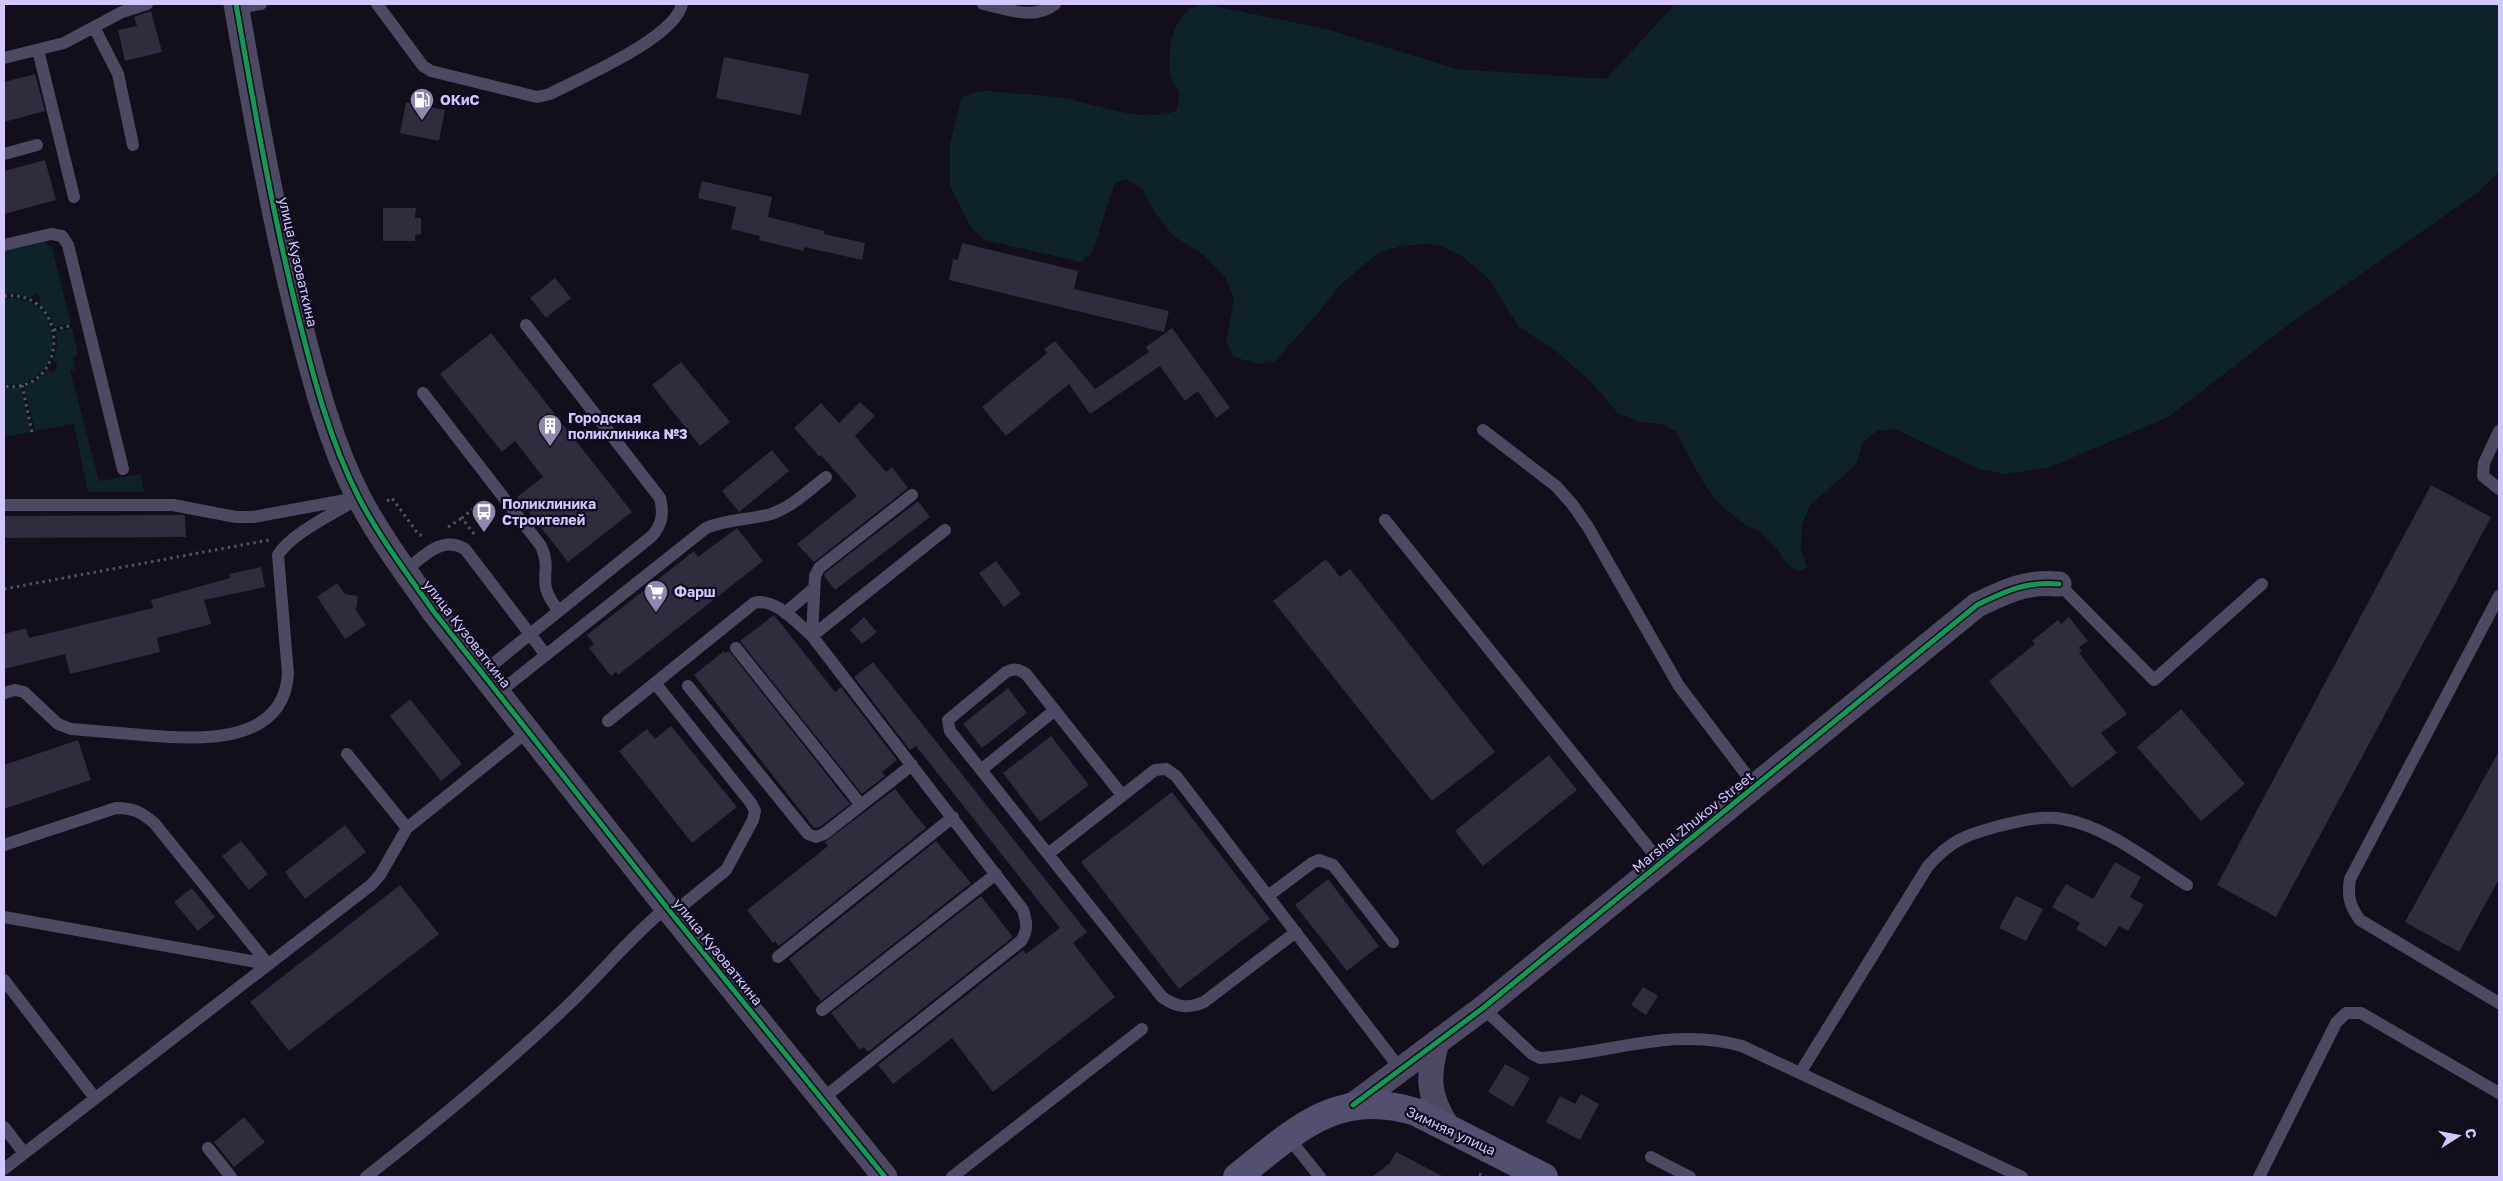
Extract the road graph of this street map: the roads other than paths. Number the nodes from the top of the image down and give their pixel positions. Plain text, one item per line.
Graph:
1 (147, 4) edge
2 (261, 4) edge
3 (377, 4) edge
4 (682, 4) edge
5 (983, 4) edge
6 (1055, 4) edge
7 (236, 6) edge
8 (94, 27) junction
9 (38, 50) junction
10 (4, 58) edge
11 (37, 145) dead end
12 (133, 145) dead end
13 (4, 154) edge
14 (74, 197) dead end
15 (4, 245) edge
16 (526, 325) dead end
17 (423, 393) dead end
18 (1483, 430) dead end
19 (2499, 431) edge
20 (123, 469) dead end
21 (826, 477) dead end
22 (2499, 489) edge
23 (912, 496) dead end
24 (4, 505) edge
25 (363, 505) junction
26 (1385, 520) dead end
27 (945, 530) dead end
28 (405, 570) junction
29 (2059, 584) joint
30 (2262, 584) dead end
31 (814, 588) junction
32 (2499, 596) edge
33 (559, 611) junction
34 (785, 613) junction
35 (530, 634) junction
36 (812, 636) junction
37 (736, 648) dead end
38 (546, 655) junction
39 (482, 673) junction
40 (655, 683) junction
41 (688, 686) dead end
42 (4, 693) edge
43 (498, 693) junction
44 (1055, 710) junction
45 (608, 721) dead end
46 (528, 731) junction
47 (347, 754) dead end
48 (912, 765) junction
49 (981, 770) junction
50 (1755, 786) junction
51 (1122, 795) junction
52 (861, 805) junction
53 (953, 817) junction
54 (407, 828) junction
55 (4, 845) edge
56 (1048, 854) junction
57 (1661, 862) junction
58 (996, 874) junction
59 (2188, 885) dead end
60 (1268, 896) junction
61 (669, 910) junction
62 (4, 917) edge
63 (1296, 932) junction
64 (1394, 942) dead end
65 (778, 957) dead end
66 (268, 964) junction
67 (4, 980) edge
68 (2499, 1003) edge
69 (1483, 1008) junction
70 (822, 1010) dead end
71 (1142, 1029) dead end
72 (1437, 1042) junction
73 (1401, 1070) junction
74 (1800, 1073) junction
75 (2499, 1093) edge
76 (95, 1098) junction
77 (822, 1099) junction
78 (1353, 1105) junction
79 (1447, 1126) junction
80 (4, 1127) edge
81 (1288, 1138) junction
82 (208, 1148) dead end
83 (24, 1153) junction
84 (1651, 1157) dead end
85 (4, 1169) edge
86 (231, 1177) edge
87 (366, 1177) edge
88 (885, 1177) edge
89 (952, 1177) edge
90 (1237, 1177) edge
91 (1320, 1177) edge
92 (1544, 1177) edge
93 (1690, 1177) edge
94 (2022, 1177) edge
95 (2259, 1177) edge

1 - 8 lane
2 - 7 lane
3 - 4 lane
5 - 6 lane
7 - 25 street, улица Кузоваткина
8 - 9 lane
8 - 12 lane
9 - 10 lane
9 - 14 lane
11 - 13 lane
15 - 20 lane
16 - 33 lane
17 - 33 lane
18 - 50 lane
19 - 22 lane
21 - 38 lane
23 - 31 lane
24 - 25 lane
25 - 28 street, улица Кузоваткина
25 - 42 lane
26 - 57 lane
27 - 36 lane
28 - 35 lane
28 - 39 street, улица Кузоваткина
29 - 30 lane
29 - 50 street, Marshal Zhukov Street
31 - 34 lane
31 - 36 lane
32 - 68 lane
33 - 35 lane
34 - 36 lane
34 - 40 lane
35 - 38 lane
35 - 39 lane
36 - 48 lane
37 - 52 lane
38 - 43 lane
39 - 43 street, улица Кузоваткина
40 - 45 lane
40 - 61 lane
41 - 52 lane
43 - 46 street, улица Кузоваткина
44 - 49 lane
44 - 49 lane
44 - 51 lane
46 - 54 lane
46 - 61 street, улица Кузоваткина
47 - 54 lane
48 - 52 lane
48 - 53 lane
49 - 56 lane
50 - 57 street, Marshal Zhukov Street
51 - 56 lane
51 - 60 lane
53 - 58 lane
53 - 65 lane
54 - 66 lane
55 - 66 lane
56 - 63 lane
57 - 69 street, Marshal Zhukov Street
58 - 70 lane
58 - 77 lane
59 - 74 lane
60 - 63 lane
60 - 64 lane
61 - 77 street, улица Кузоваткина
61 - 87 lane
62 - 66 lane
63 - 73 lane
66 - 76 lane
67 - 76 lane
69 - 72 street, Marshal Zhukov Street
69 - 74 lane
71 - 89 lane
72 - 73 street, Marshal Zhukov Street
72 - 79 street
73 - 78 street, Marshal Zhukov Street
73 - 79 street
74 - 94 lane
75 - 95 lane
76 - 83 lane
77 - 88 street, улица Кузоваткина
78 - 79 main road, Зимняя улица
78 - 81 main road, Marshal Zhukov Street
79 - 92 main road, Зимняя улица
80 - 83 lane
81 - 90 main road, Marshal Zhukov Street
81 - 91 lane
82 - 86 lane
83 - 85 lane
84 - 93 lane

